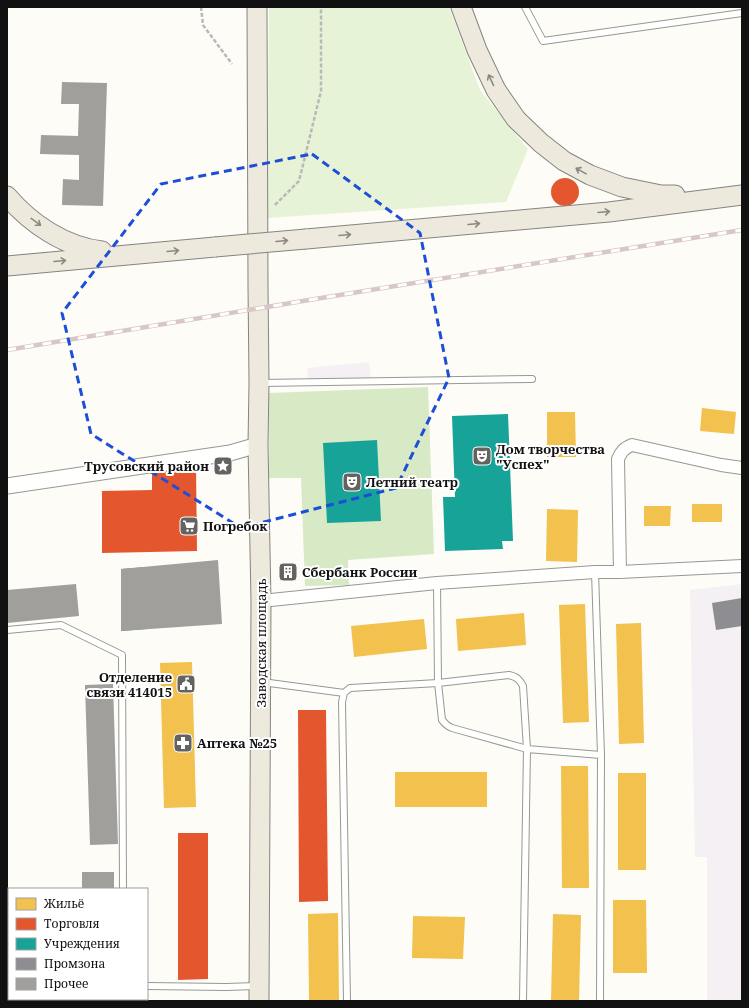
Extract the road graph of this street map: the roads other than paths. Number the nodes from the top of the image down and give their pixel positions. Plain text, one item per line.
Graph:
1 (257, 7) edge
2 (461, 7) edge
3 (526, 7) edge
4 (742, 13) edge
5 (7, 196) edge
6 (735, 196) edge
7 (134, 254) junction
8 (7, 266) edge
9 (532, 379) dead end
10 (259, 383) junction
11 (258, 445) junction
12 (742, 468) edge
13 (7, 486) edge
14 (742, 566) edge
15 (595, 572) junction
16 (620, 572) junction
17 (437, 584) junction
18 (261, 601) junction
19 (7, 630) edge
20 (261, 682) junction
21 (438, 683) junction
22 (344, 693) junction
23 (527, 749) junction
24 (601, 755) junction
25 (123, 888) edge
26 (148, 986) edge
27 (259, 994) edge
28 (347, 1001) edge
29 (523, 1001) edge
30 (600, 1001) edge

1 - 10 main road, Заводская площадь
6 -> 2 main road
3 - 4 lane
5 -> 7 main road
7 -> 6 main road, bridge
8 -> 7 main road
9 - 10 lane
10 - 11 main road, Заводская площадь
11 - 13 street
11 - 18 main road, Заводская площадь
12 - 16 street
14 - 16 street
15 - 16 street
15 - 17 street
15 - 24 lane
17 - 18 street
17 - 21 lane
18 - 20 main road, Заводская площадь
19 - 25 lane
20 - 22 lane
20 - 27 main road, Заводская площадь
21 - 22 lane
21 - 23 lane
21 - 23 lane
22 - 28 lane
23 - 24 lane
23 - 29 lane
24 - 30 lane
26 - 27 lane

